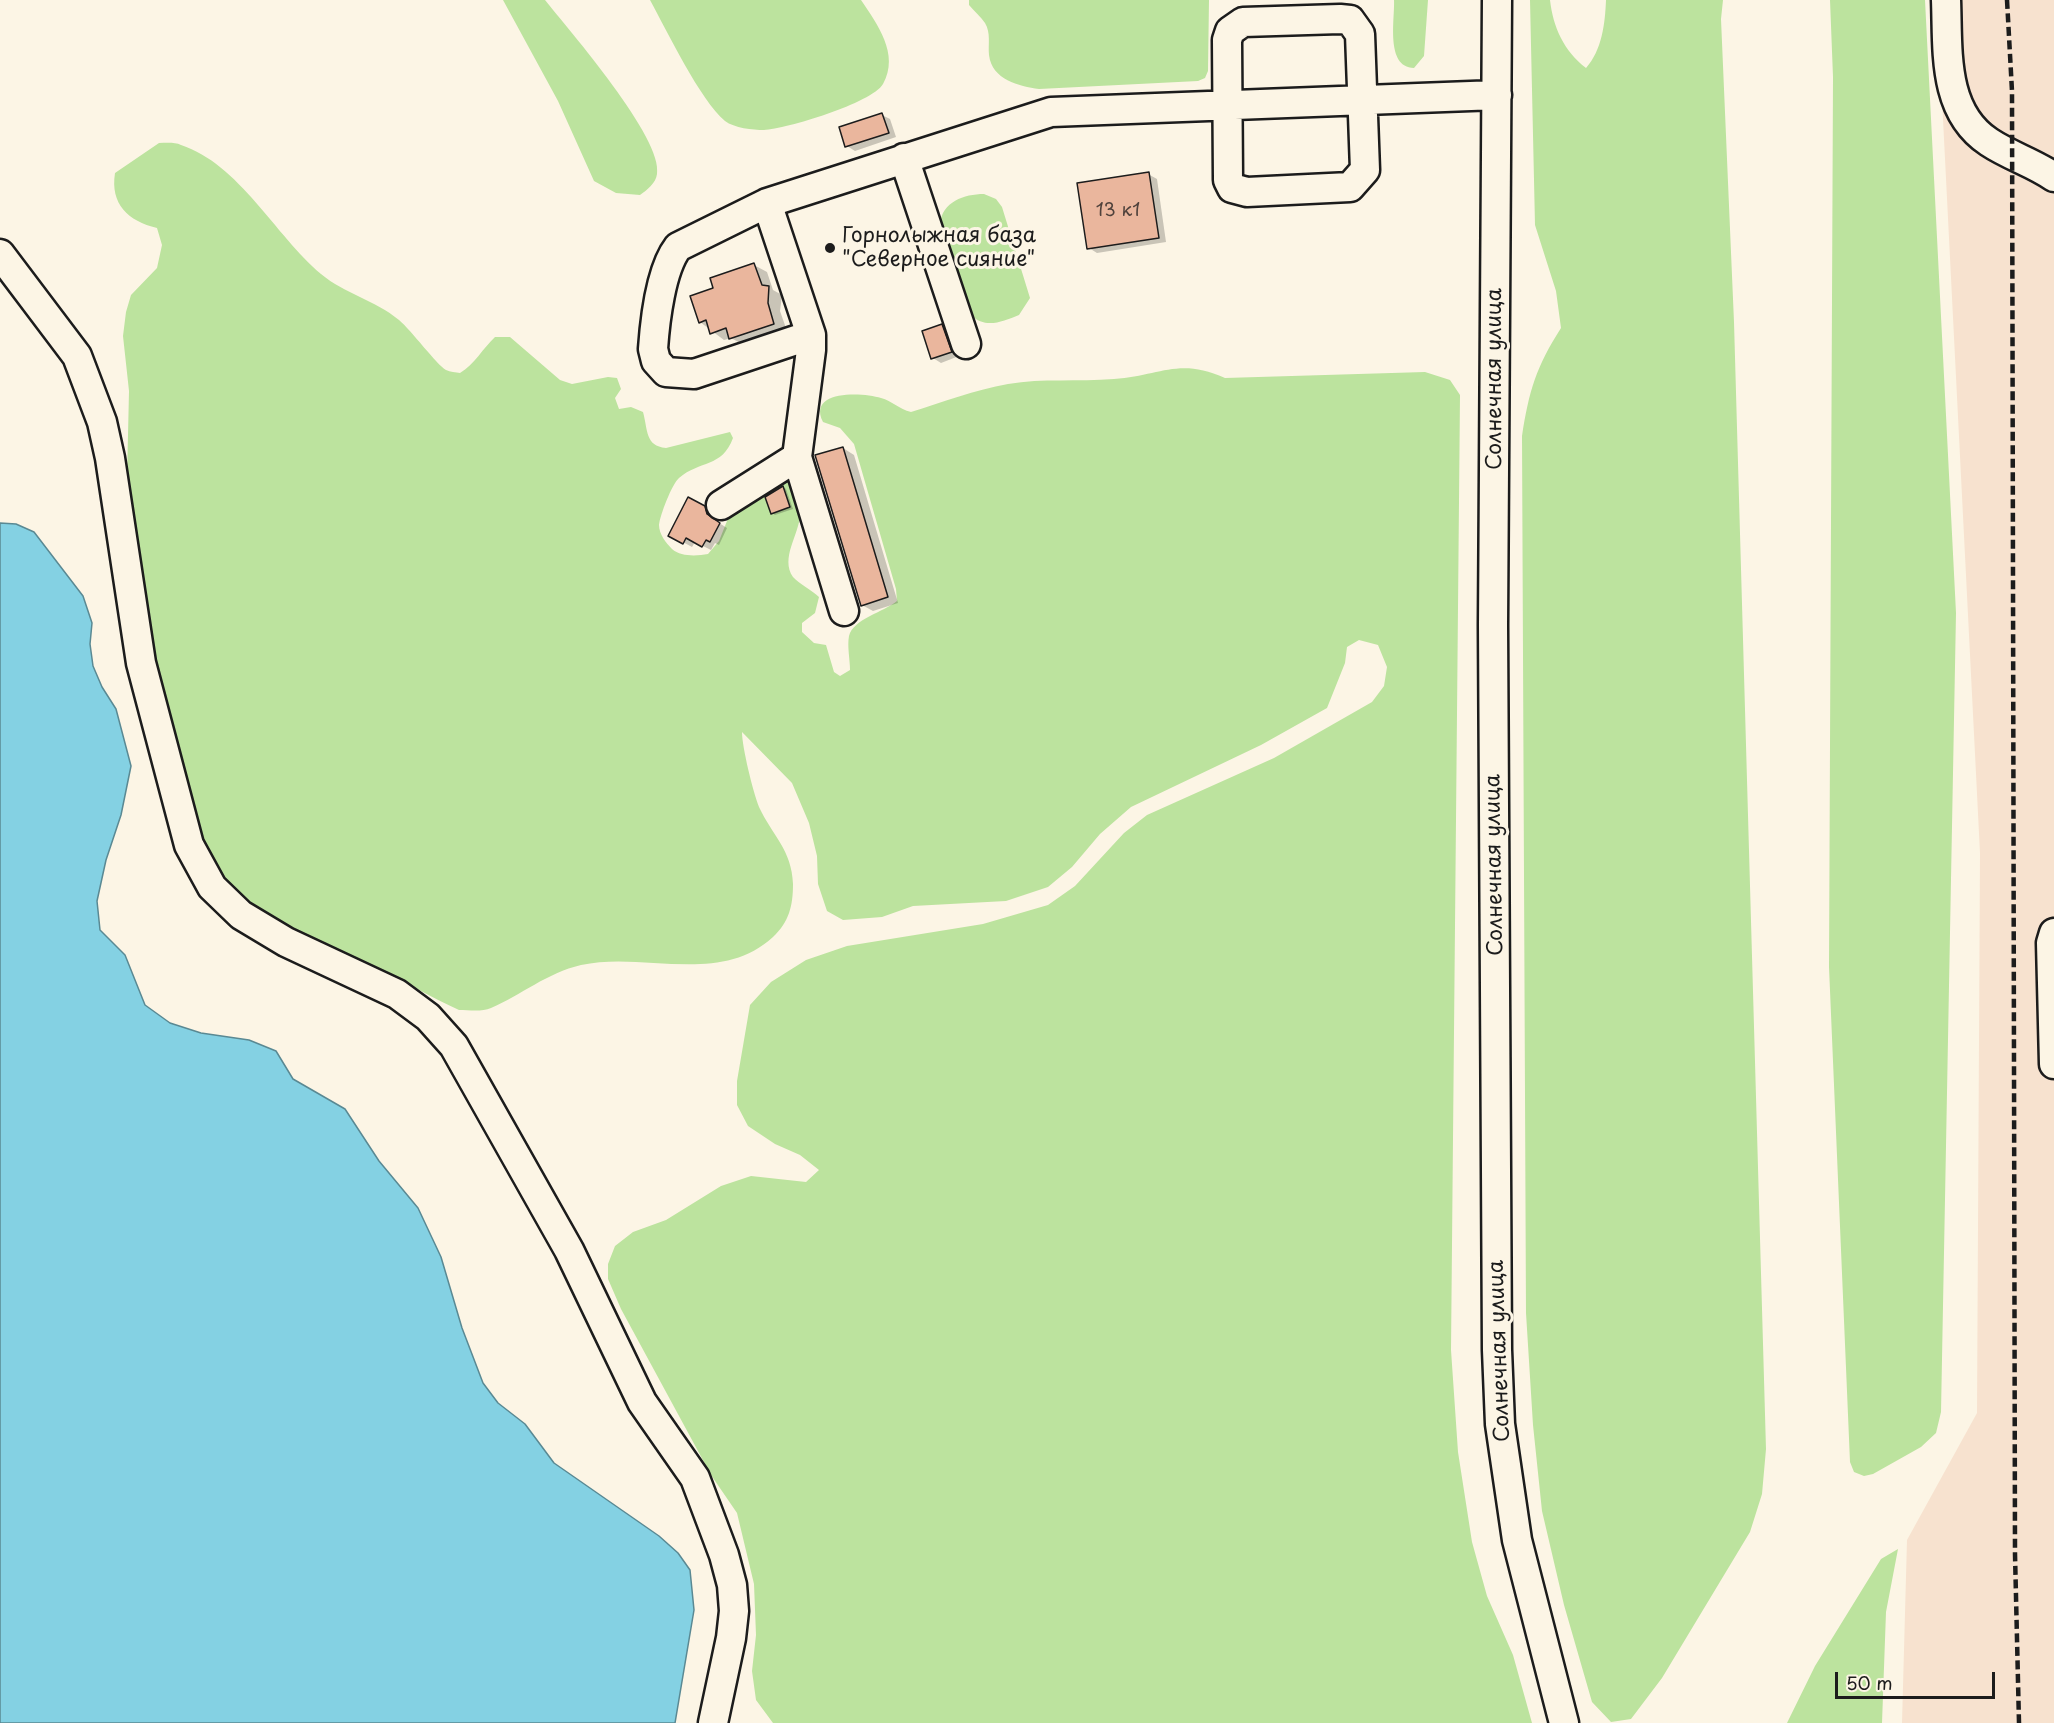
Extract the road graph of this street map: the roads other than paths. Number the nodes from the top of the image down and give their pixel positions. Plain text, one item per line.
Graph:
1 (1497, 0) edge
2 (1946, 0) edge
3 (1497, 95) junction
4 (1363, 100) junction
5 (1227, 105) junction
6 (904, 158) junction
7 (2026, 160) junction
8 (2054, 161) edge
9 (2054, 177) edge
10 (767, 203) junction
11 (0, 254) edge
12 (810, 335) junction
13 (966, 344) dead end
14 (796, 457) junction
15 (721, 505) dead end
16 (844, 611) dead end
17 (2054, 933) edge
18 (2054, 1064) edge
19 (713, 1723) edge
20 (1564, 1723) edge

1 - 3 street, Солнечная улица
2 - 7 street
3 - 4 street
3 - 20 street, Солнечная улица
4 - 5 street
4 - 5 street
4 - 5 street
5 - 6 street
6 - 10 street
6 - 13 street
7 - 8 street
7 - 9 street
10 - 12 street
10 - 12 street
11 - 19 street
12 - 14 street
14 - 15 street
14 - 16 street
17 - 18 street

